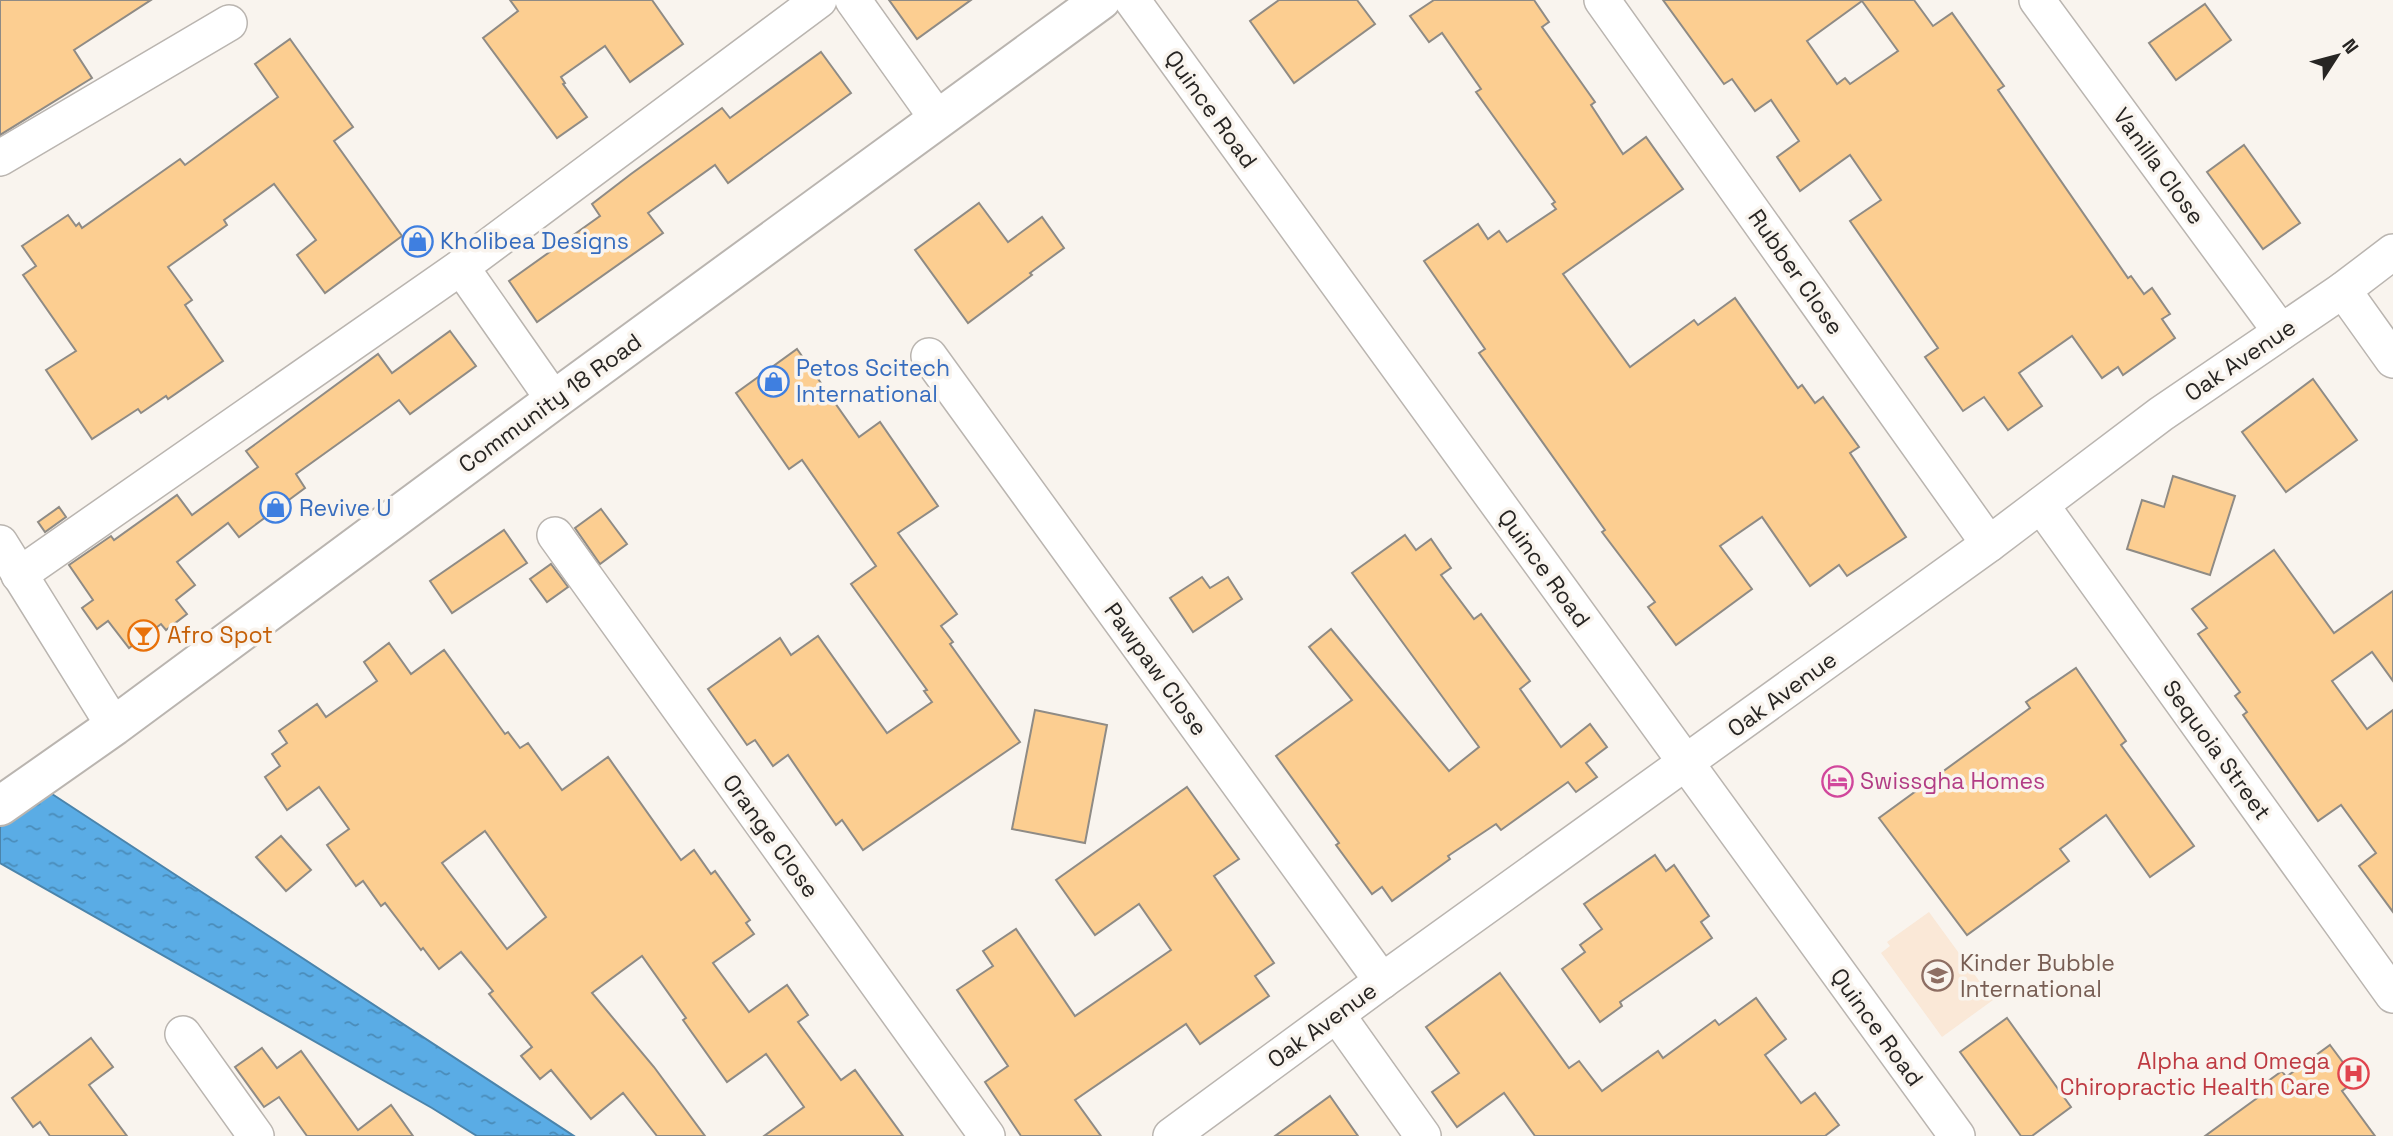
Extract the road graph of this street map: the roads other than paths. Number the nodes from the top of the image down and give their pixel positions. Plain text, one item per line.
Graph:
1 (819, 0) edge
2 (853, 0) edge
3 (1101, 0) edge
4 (1132, 0) edge
5 (1602, 0) edge
6 (2037, 0) edge
7 (229, 23) dead end
8 (937, 118) junction
9 (0, 158) edge
10 (2393, 252) edge
11 (461, 267) junction
12 (2343, 290) junction
13 (2281, 332) junction
14 (929, 356) dead end
15 (2393, 359) edge
16 (554, 400) junction
17 (2041, 505) junction
18 (555, 535) dead end
19 (0, 543) edge
20 (1989, 544) junction
21 (19, 575) junction
22 (114, 726) junction
23 (1685, 764) junction
24 (0, 806) edge
25 (1382, 981) junction
26 (2393, 995) edge
27 (1336, 1015) junction
28 (183, 1034) dead end
29 (256, 1136) edge
30 (987, 1136) edge
31 (1171, 1136) edge
32 (1423, 1136) edge
33 (1957, 1136) edge

1 - 11 street
2 - 8 street
3 - 8 main road, Community 18 Road
4 - 23 street, Quince Road
5 - 20 street, Rubber Close
6 - 13 street, Vanilla Close
7 - 9 street
8 - 16 main road, Community 18 Road
10 - 12 street, Oak Avenue
11 - 16 street
11 - 21 street
12 - 13 street, Oak Avenue
12 - 15 street
13 - 17 street, Oak Avenue
14 - 25 street, Pawpaw Close
16 - 22 main road, Community 18 Road
17 - 20 street, Oak Avenue
17 - 26 street, Sequoia Street
18 - 30 street, Orange Close
19 - 21 street
20 - 23 street, Oak Avenue
21 - 22 street
22 - 24 main road, Community 18 Road
23 - 25 street, Oak Avenue
23 - 33 street, Quince Road
25 - 27 street, Oak Avenue
27 - 31 street, Oak Avenue
27 - 32 street
28 - 29 street

